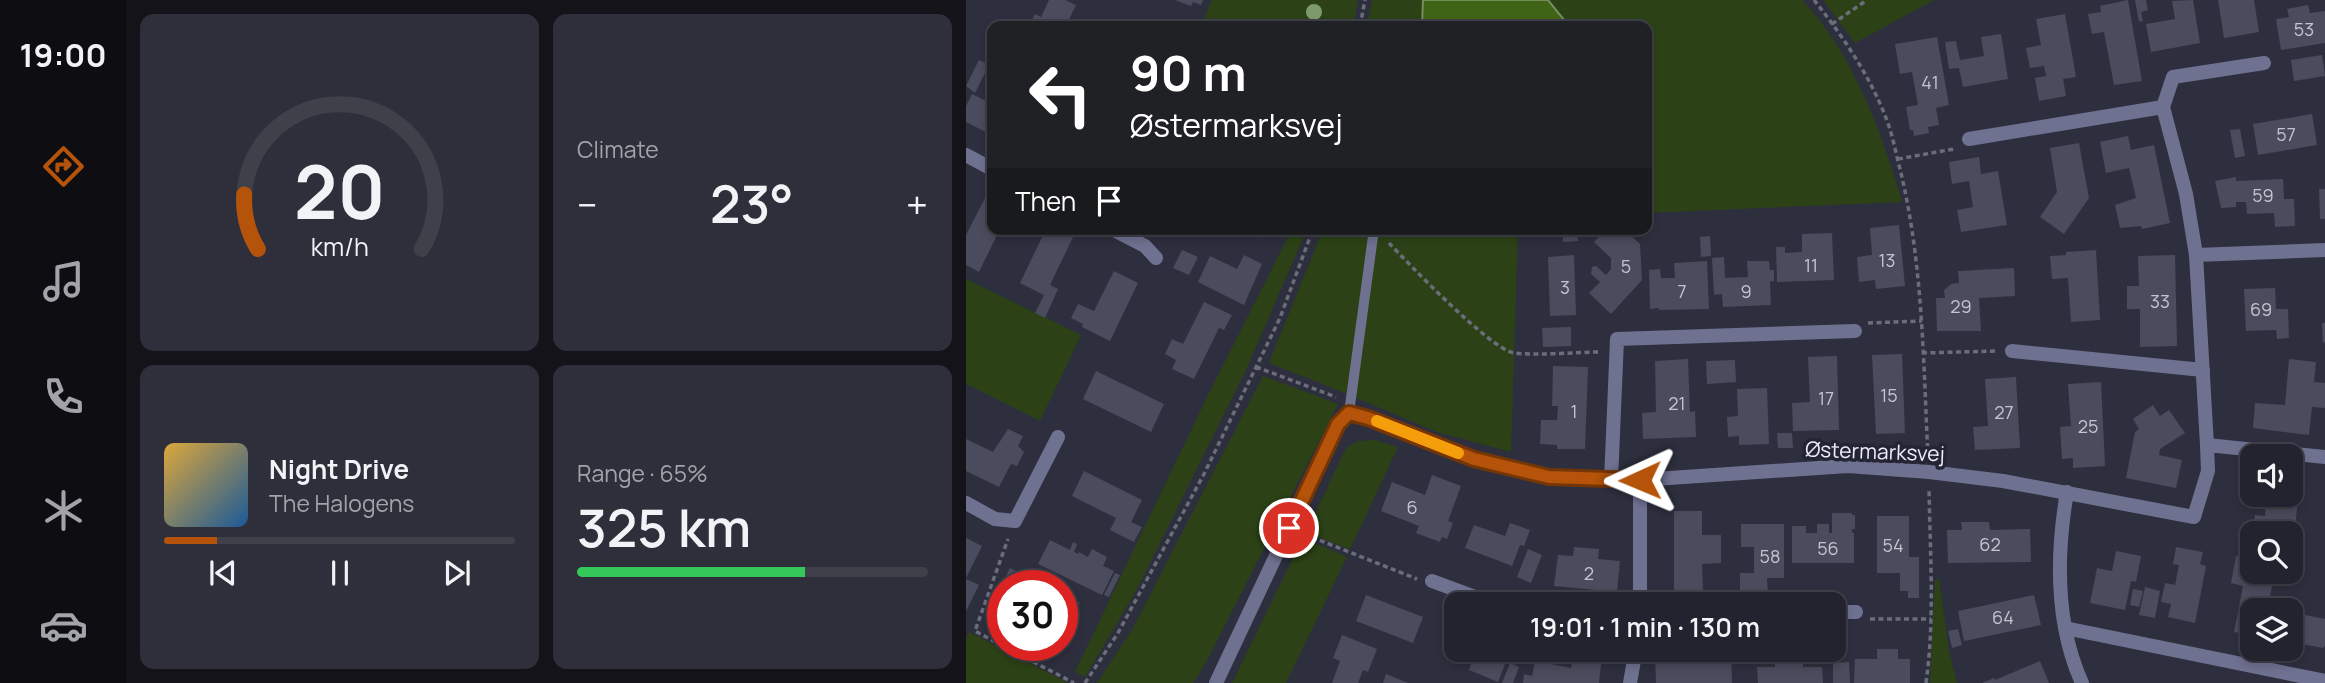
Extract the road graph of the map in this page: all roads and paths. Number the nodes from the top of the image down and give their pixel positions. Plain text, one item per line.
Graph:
1 (1365, 0) edge
2 (1815, 0) edge
3 (1867, 0) edge
4 (1361, 21) edge
5 (1832, 24) junction
6 (2264, 63) dead end
7 (2163, 107) junction
8 (1969, 139) joint
9 (966, 155) edge
10 (1898, 159) junction
11 (987, 166) edge
12 (1124, 235) edge
13 (1311, 235) edge
14 (1373, 235) edge
15 (1385, 239) dead end
16 (2325, 250) edge
17 (2196, 255) junction
18 (1156, 258) dead end
19 (1922, 321) junction
20 (1855, 331) joint
21 (2012, 351) joint
22 (1617, 352) junction
23 (1922, 353) junction
24 (1256, 367) junction
25 (2203, 370) junction
26 (1349, 413) junction
27 (1058, 437) dead end
28 (2207, 445) junction
29 (2325, 457) edge
30 (1929, 472) junction
31 (1640, 480) junction
32 (1611, 481) junction
33 (2067, 492) junction
34 (966, 503) edge
35 (1015, 520) junction
36 (1289, 528) junction
37 (997, 570) edge
38 (1432, 581) joint
39 (1462, 592) edge
40 (1640, 592) edge
41 (987, 598) edge
42 (1846, 612) edge
43 (1856, 612) joint
44 (1931, 619) junction
45 (2065, 628) junction
46 (987, 637) edge
47 (1032, 661) edge
48 (1634, 662) edge
49 (2325, 681) edge
50 (1074, 683) edge
51 (1085, 683) edge
52 (1216, 683) edge
53 (1630, 683) edge
54 (1926, 683) edge
55 (2082, 683) edge

1 - 4 path
2 - 5 path
3 - 5 path
5 - 10 path
6 - 7 street
7 - 8 street
7 - 17 street, Østermarksvej
8 - 10 path
9 - 11 street
10 - 19 path
12 - 18 street
13 - 24 path
14 - 26 lane
15 - 22 path
16 - 17 street
17 - 25 street, Østermarksvej
19 - 20 path
19 - 23 path
20 - 22 street
21 - 23 path
21 - 25 street
22 - 32 street
23 - 30 path
24 - 26 path
24 - 51 path
25 - 28 street, Østermarksvej
26 - 32 street, Østermarksvej
26 - 36 street
27 - 35 street
28 - 29 street
28 - 33 street, Østermarksvej
30 - 31 street, Østermarksvej
30 - 33 street, Østermarksvej
30 - 44 path
31 - 32 street, Østermarksvej
31 - 40 street
33 - 45 street
34 - 35 street
35 - 37 path
36 - 38 path
36 - 52 street
38 - 39 street
41 - 46 path
42 - 43 street
43 - 44 path
44 - 54 path
45 - 49 street
45 - 55 street
47 - 50 path
48 - 53 street

